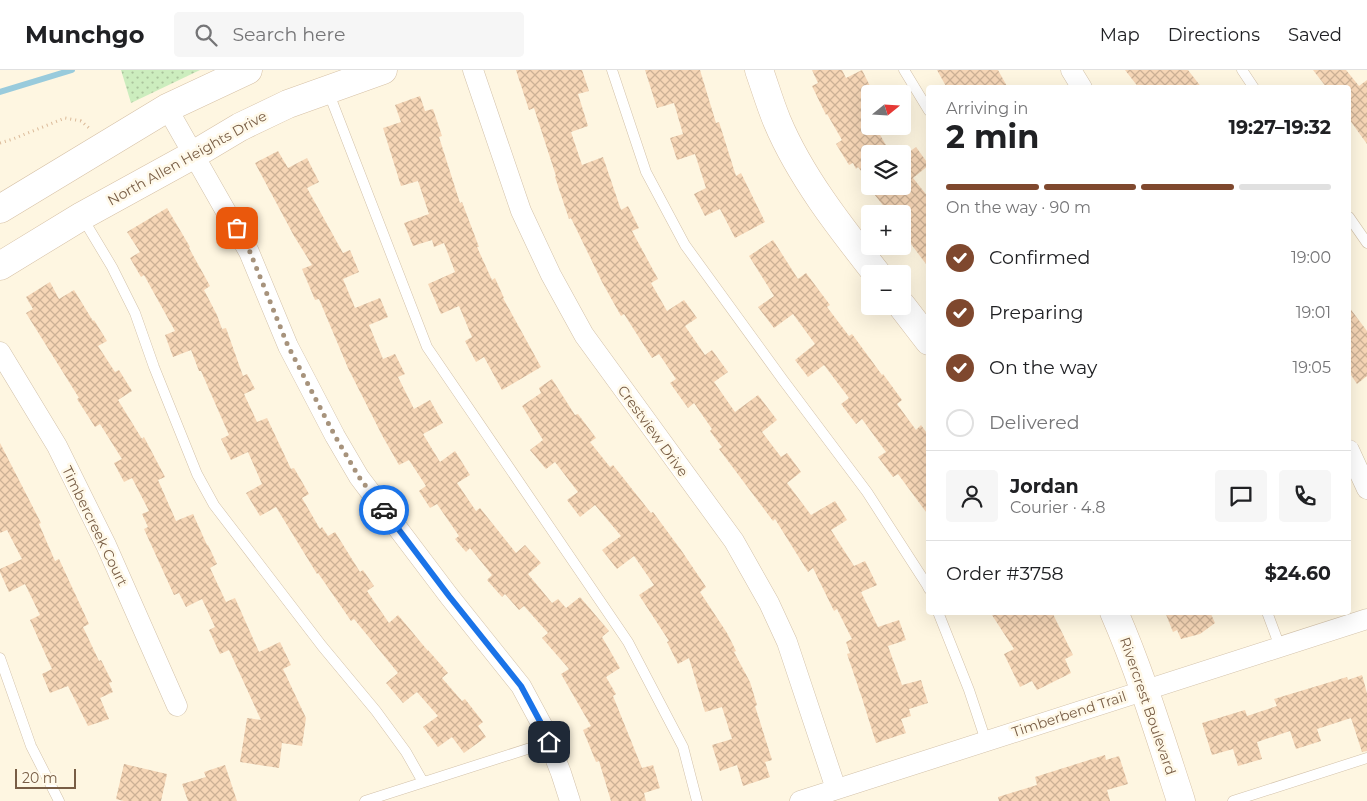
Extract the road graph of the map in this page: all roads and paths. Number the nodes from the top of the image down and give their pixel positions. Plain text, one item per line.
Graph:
1 (248, 70) edge
2 (383, 70) edge
3 (473, 70) edge
4 (612, 70) edge
5 (759, 70) edge
6 (904, 70) edge
7 (1071, 70) edge
8 (1242, 70) edge
9 (1080, 85) edge
10 (1252, 85) edge
11 (328, 90) junction
12 (926, 105) edge
13 (167, 108) junction
14 (96, 125) dead end
15 (0, 143) edge
16 (193, 155) junction
17 (0, 209) edge
18 (82, 216) junction
19 (1351, 220) edge
20 (1367, 242) edge
21 (870, 265) edge
22 (0, 266) edge
23 (909, 315) edge
24 (926, 337) edge
25 (0, 352) edge
26 (1351, 454) edge
27 (1367, 489) edge
28 (926, 583) edge
29 (939, 615) edge
30 (1115, 615) edge
31 (1268, 615) edge
32 (1367, 619) edge
33 (1280, 647) junction
34 (0, 658) edge
35 (1145, 690) junction
36 (177, 706) dead end
37 (986, 741) junction
38 (549, 742) junction
39 (1367, 758) edge
40 (423, 782) junction
41 (836, 789) junction
42 (59, 801) edge
43 (365, 801) edge
44 (570, 801) edge
45 (697, 801) edge
46 (800, 801) edge
47 (1181, 801) edge
48 (1233, 801) edge

1 - 13 main road
2 - 11 main road, North Allen Heights Drive
3 - 41 street, Crestview Drive
4 - 28 lane
5 - 21 main road
6 - 12 lane
7 - 9 street
8 - 10 lane
11 - 16 main road, North Allen Heights Drive
11 - 45 lane
13 - 16 street
13 - 17 main road
14 - 15 path
16 - 18 main road, North Allen Heights Drive
16 - 38 street
18 - 22 main road, North Allen Heights Drive
18 - 40 lane
19 - 20 lane
23 - 24 main road
25 - 36 street, Timbercreek Court
26 - 27 street
29 - 37 lane
30 - 35 main road, Rivercrest Boulevard
31 - 33 lane
32 - 33 street, Timberbend Trail
33 - 35 street, Timberbend Trail
34 - 42 lane
35 - 37 street, Timberbend Trail
35 - 47 main road, Rivercrest Boulevard
37 - 41 street, Timberbend Trail
38 - 40 lane
38 - 44 street
39 - 48 lane
40 - 43 lane
41 - 46 street, Timberbend Trail

